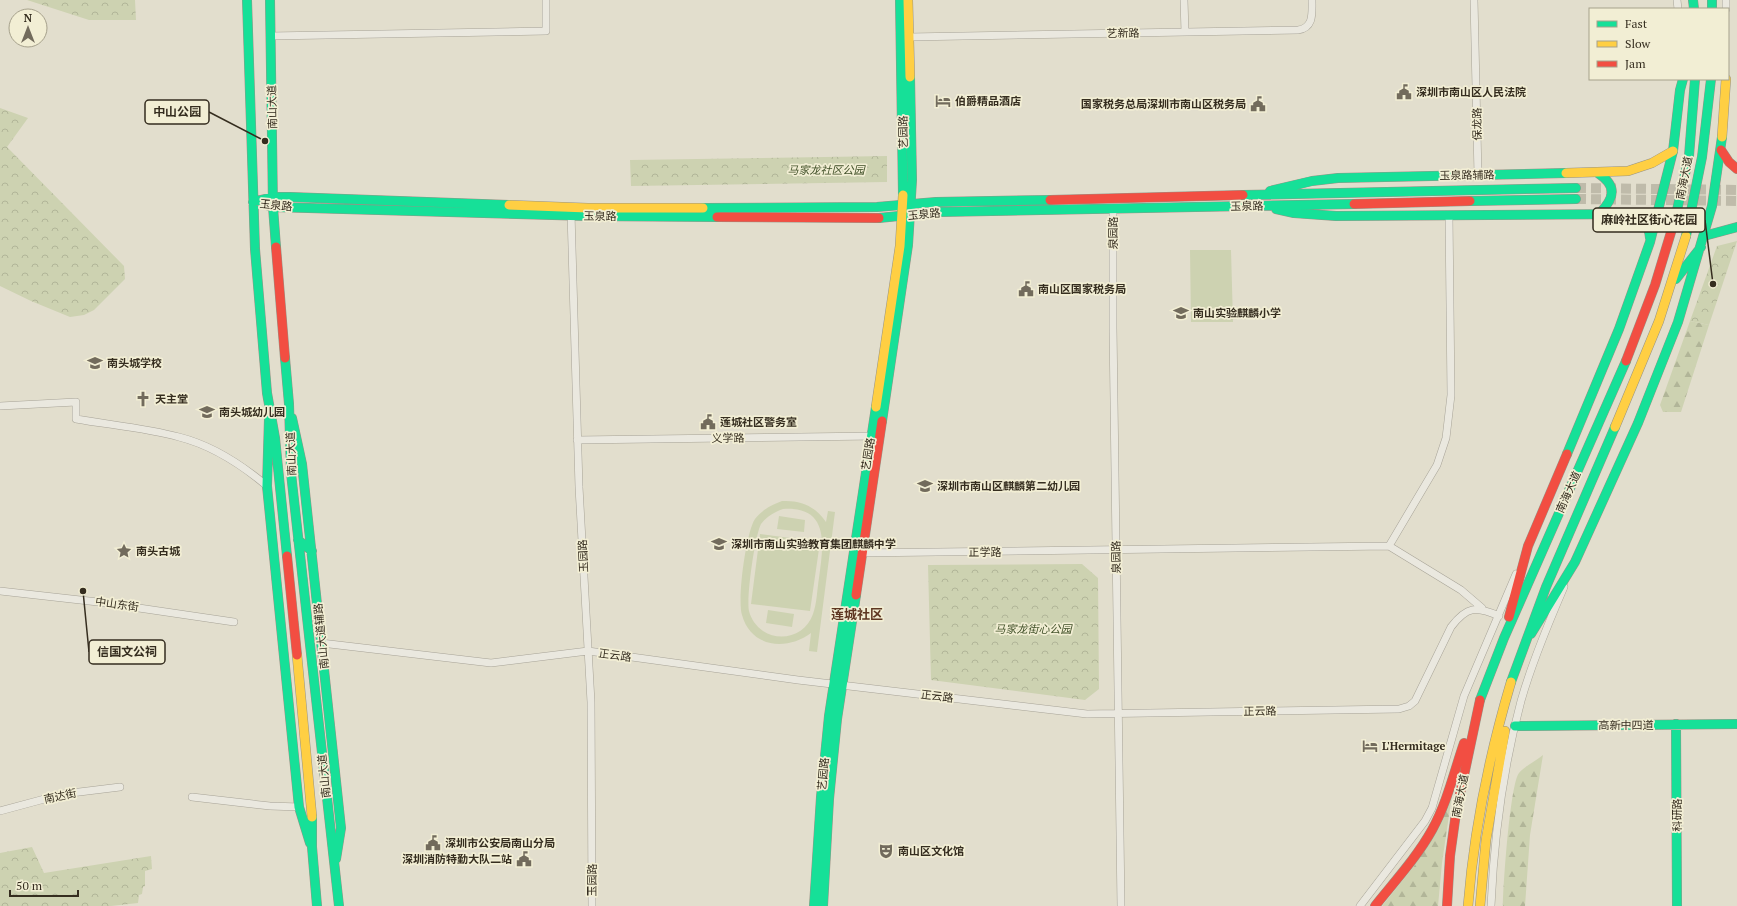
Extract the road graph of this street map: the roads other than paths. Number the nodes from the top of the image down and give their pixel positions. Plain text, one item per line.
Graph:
1 (247, 0) edge
2 (270, 0) edge
3 (546, 0) edge
4 (900, 0) edge
5 (908, 0) edge
6 (1184, 0) edge
7 (1312, 0) edge
8 (1474, 0) edge
9 (1185, 32) junction
10 (270, 36) junction
11 (909, 37) junction
12 (1680, 80) edge
13 (1683, 80) edge
14 (1695, 80) edge
15 (1711, 80) edge
16 (1726, 80) edge
17 (1680, 90) junction
18 (1721, 150) junction
19 (1673, 151) junction
20 (1737, 169) edge
21 (1598, 172) junction
22 (1478, 175) junction
23 (1576, 188) tunnel mouth
24 (1258, 195) junction
25 (1576, 199) tunnel mouth
26 (252, 202) junction
27 (273, 202) junction
28 (906, 205) junction
29 (1259, 206) junction
30 (1113, 209) junction
31 (571, 211) junction
32 (1600, 213) junction
33 (906, 216) junction
34 (1449, 216) junction
35 (1737, 227) edge
36 (1704, 236) junction
37 (1650, 242) junction
38 (1701, 247) junction
39 (1672, 285) junction
40 (289, 404) junction
41 (0, 406) edge
42 (269, 406) junction
43 (875, 436) junction
44 (577, 440) junction
45 (267, 486) junction
46 (298, 540) junction
47 (1389, 546) junction
48 (1528, 546) junction
49 (312, 551) junction
50 (1116, 551) junction
51 (857, 554) junction
52 (1575, 562) junction
53 (0, 591) edge
54 (1482, 608) junction
55 (1499, 616) junction
56 (234, 622) dead end
57 (1504, 638) junction
58 (1527, 641) junction
59 (321, 643) junction
60 (588, 651) junction
61 (838, 685) junction
62 (1511, 687) junction
63 (1477, 706) junction
64 (1118, 714) junction
65 (1676, 724) junction
66 (1737, 724) edge
67 (1515, 726) junction
68 (120, 787) dead end
69 (192, 797) dead end
70 (299, 807) junction
71 (0, 811) edge
72 (312, 847) junction
73 (335, 869) junction
74 (1447, 902) edge
75 (317, 906) edge
76 (339, 906) edge
77 (592, 906) edge
78 (814, 906) edge
79 (824, 906) edge
80 (1121, 906) edge
81 (1360, 906) edge
82 (1375, 906) edge
83 (1468, 906) edge
84 (1480, 906) edge
85 (1491, 906) edge
86 (1677, 906) edge

1 - 26 street, 南山大道
2 - 10 street, 南山大道
3 - 10 street
4 - 28 street, 艺园路
5 - 11 street, 艺园路
6 - 9 street
7 - 9 street, 艺新路
8 - 22 street, 保龙路
9 - 11 street, 艺新路
10 - 27 street, 南山大道
11 - 28 street, 艺园路
12 - 17 street
13 - 17 street
14 - 57 street, 南海大道
15 - 39 street, 南海大道
16 - 18 street
17 - 19 street
18 - 20 street
18 - 36 street
19 - 21 street, 玉泉路辅路
19 - 37 street
21 - 22 street, 玉泉路辅路
21 - 32 street
22 - 24 street, 玉泉路辅路
23 - 24 street, 玉泉路
24 - 28 street, 玉泉路
25 - 29 street, 玉泉路
26 - 27 street, 玉泉路
26 - 42 street, 南山大道
27 - 31 street, 玉泉路
27 - 40 street, 南山大道
28 - 31 street, 玉泉路
28 - 33 street, 艺园路
29 - 30 street, 玉泉路
29 - 34 street
30 - 33 street, 玉泉路
30 - 50 street, 泉园路
31 - 33 street, 玉泉路
31 - 44 street, 玉园路
32 - 34 street
32 - 37 street
33 - 43 street, 艺园路
34 - 47 street
35 - 36 street
36 - 38 street
37 - 48 street
38 - 39 street
38 - 52 street
39 - 58 street, 南海大道
40 - 46 street, 南山大道
40 - 49 street, 南山大道辅路
41 - 45 street
42 - 45 street
42 - 72 street, 南山大道
43 - 44 street, 义学路
43 - 51 street, 艺园路
44 - 60 street, 玉园路
45 - 70 street
46 - 49 street
46 - 73 street, 南山大道
47 - 50 street, 正学路
47 - 54 street
48 - 55 street
48 - 57 street
49 - 59 street, 南山大道辅路
50 - 51 street, 正学路
50 - 64 street, 泉园路
51 - 61 street, 艺园路
52 - 58 street
52 - 67 street
53 - 56 street, 中山东街
54 - 55 street
54 - 64 street, 正云路
55 - 81 street
57 - 63 street, 南海大道
58 - 62 street, 南海大道
59 - 60 street, 正云路
59 - 73 street, 南山大道辅路
60 - 61 street, 正云路
60 - 77 street, 玉园路
61 - 64 street, 正云路
61 - 78 street, 艺园路
61 - 79 street, 艺园路
62 - 83 street, 南海大道
62 - 84 street
63 - 74 street, 南海大道
63 - 82 street
64 - 80 street, 泉园路
65 - 66 street, 高新中四道
65 - 67 street, 高新中四道
65 - 86 street, 科研路
67 - 85 street
68 - 71 street, 南达街
69 - 70 street
70 - 72 street
72 - 75 street, 南山大道
73 - 76 street, 南山大道

